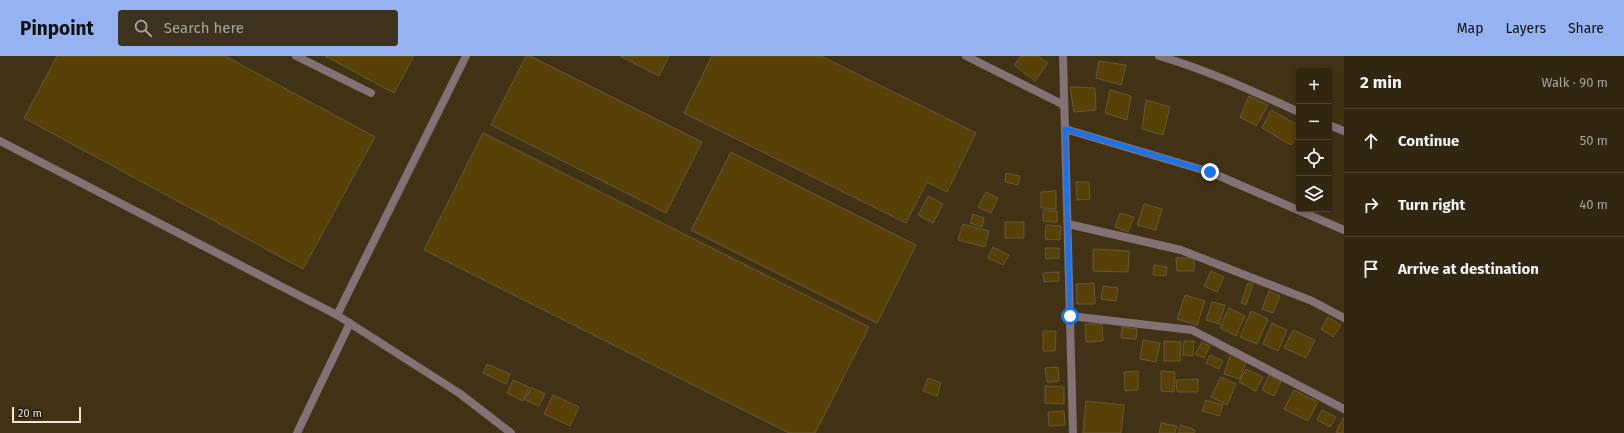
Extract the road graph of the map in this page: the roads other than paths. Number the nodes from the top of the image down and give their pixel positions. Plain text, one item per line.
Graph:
1 (296, 56) edge
2 (466, 56) edge
3 (966, 56) edge
4 (1063, 56) edge
5 (1159, 56) edge
6 (371, 93) dead end
7 (1064, 105) junction
8 (1296, 111) edge
9 (1332, 126) edge
10 (1065, 129) junction
11 (1344, 131) edge
12 (0, 141) edge
13 (1068, 224) junction
14 (1344, 230) edge
15 (337, 315) junction
16 (1070, 316) junction
17 (1344, 318) edge
18 (350, 323) junction
19 (1344, 409) edge
20 (297, 433) edge
21 (511, 433) edge
22 (1073, 433) edge

1 - 6 street
2 - 15 street
3 - 7 street
4 - 7 street
5 - 8 street
7 - 10 street
9 - 11 street
10 - 13 street
10 - 14 street
12 - 15 street
13 - 16 street
13 - 17 street
15 - 18 street
16 - 19 street
16 - 22 street
18 - 20 street
18 - 21 street

